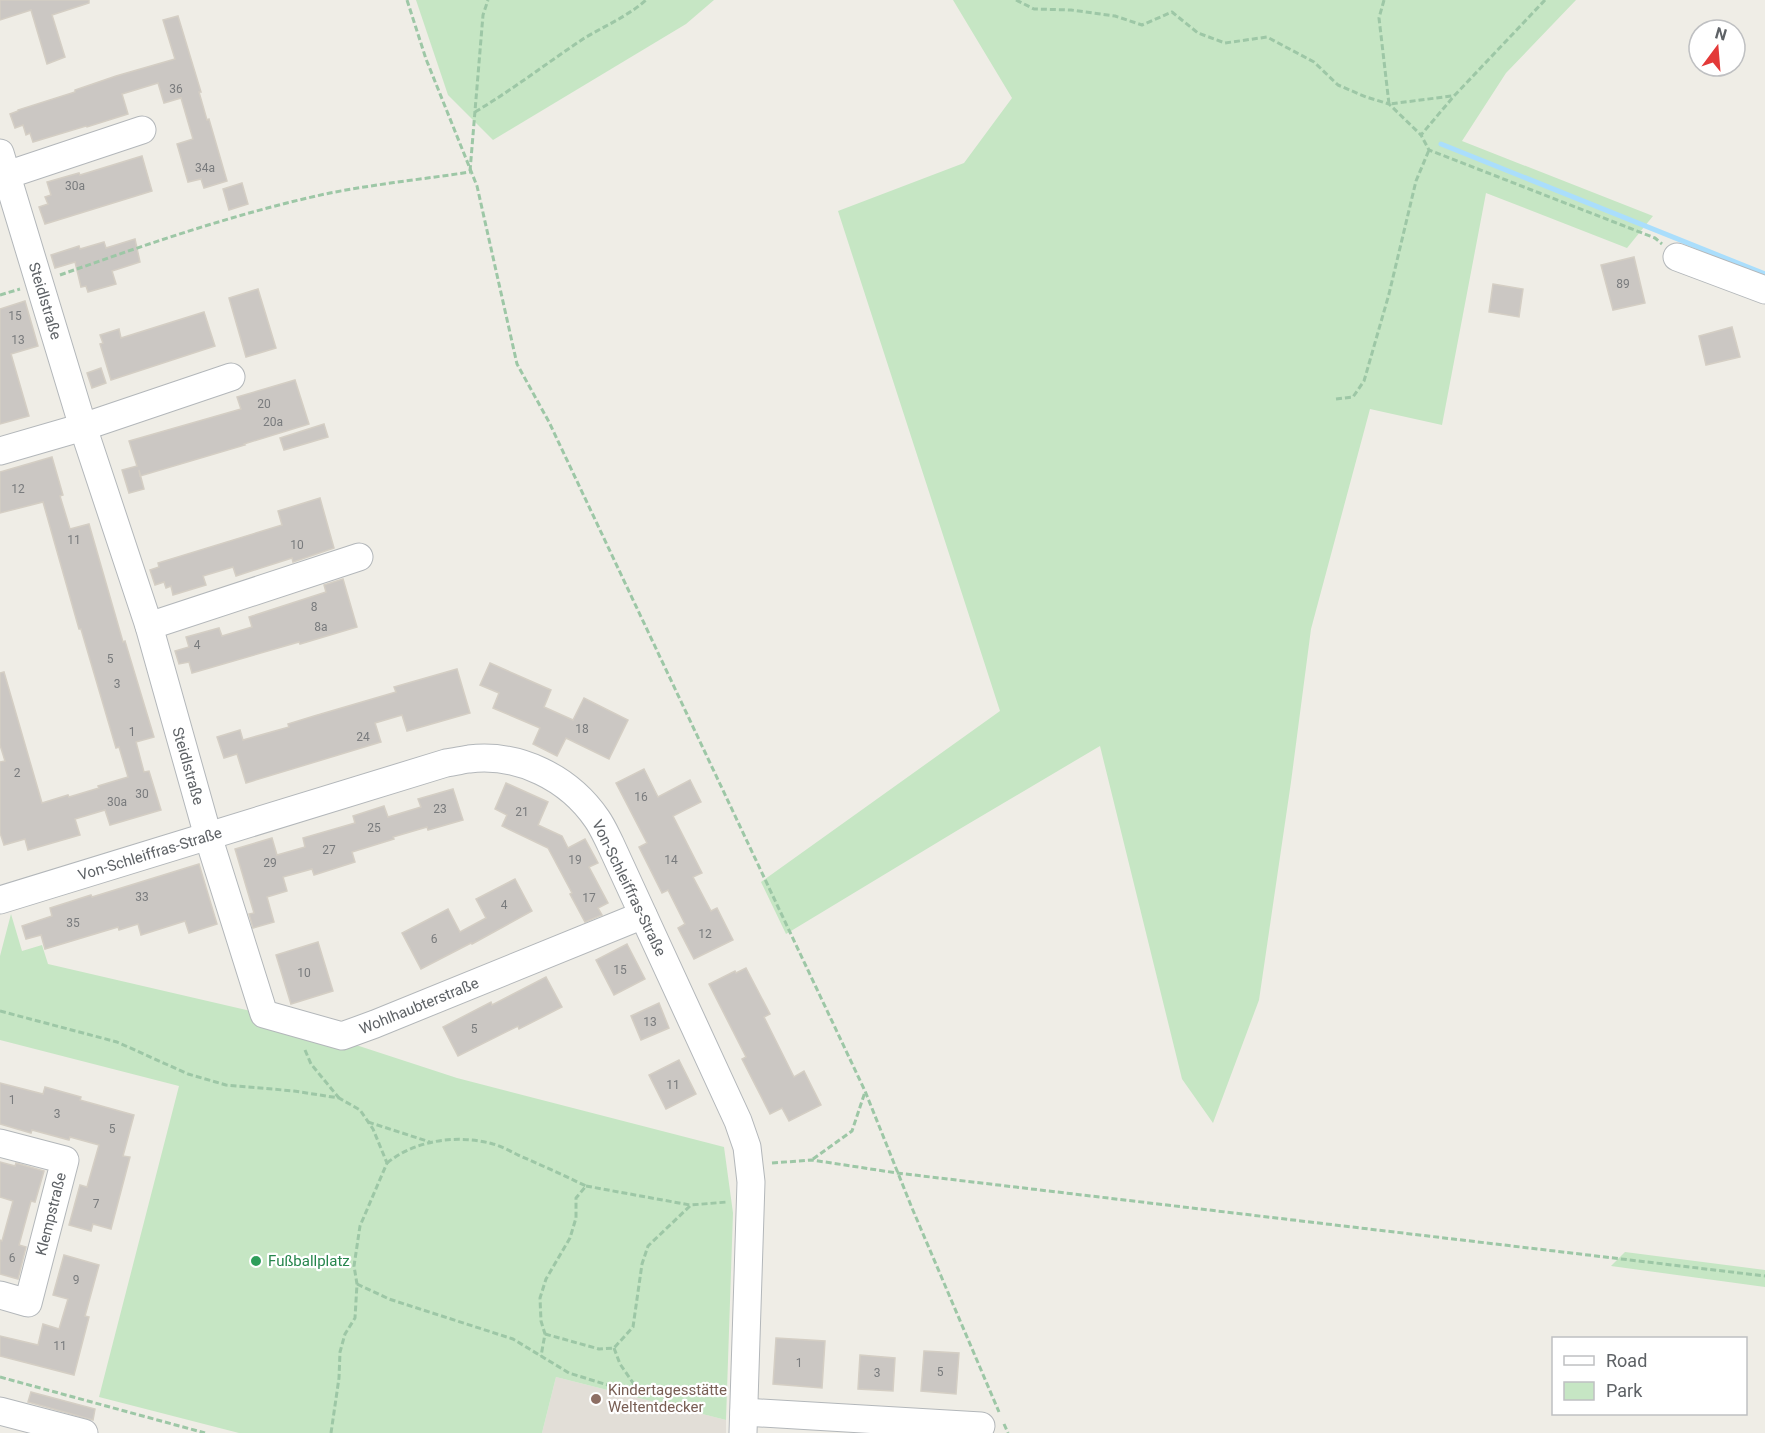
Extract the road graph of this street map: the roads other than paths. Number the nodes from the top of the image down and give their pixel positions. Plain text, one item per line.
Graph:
1 (142, 130) dead end
2 (3, 164) edge
3 (1677, 257) road end
4 (1765, 290) edge
5 (231, 377) dead end
6 (83, 427) junction
7 (0, 451) edge
8 (358, 557) dead end
9 (149, 626) junction
10 (208, 836) junction
11 (0, 900) edge
12 (644, 915) junction
13 (0, 1143) edge
14 (0, 1295) edge
15 (0, 1411) edge
16 (744, 1413) edge
17 (981, 1426) dead end
18 (84, 1433) edge

1 - 2 street, Steidlstraße
2 - 6 street, Steidlstraße
3 - 4 street
5 - 6 street
6 - 7 street
6 - 9 street, Steidlstraße
8 - 9 street
9 - 10 street, Steidlstraße
10 - 11 street, Von-Schleiffras-Straße
10 - 12 street, Von-Schleiffras-Straße
10 - 12 street, Wohlhaubterstraße
12 - 16 street, Von-Schleiffras-Straße
13 - 14 street, Klempstraße
15 - 18 street
16 - 17 street

